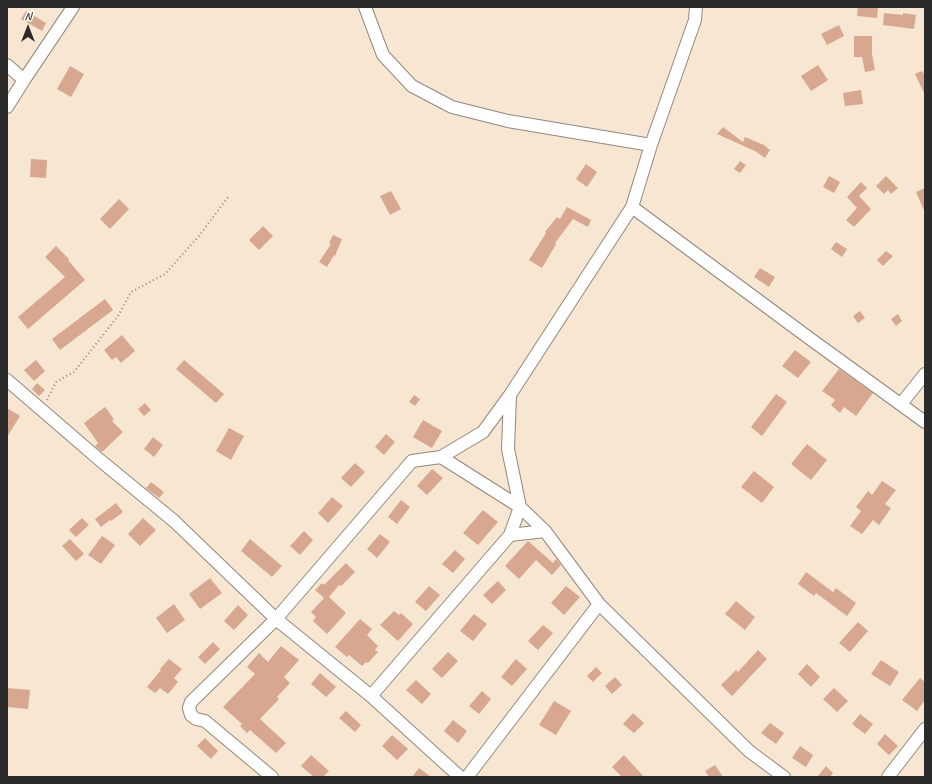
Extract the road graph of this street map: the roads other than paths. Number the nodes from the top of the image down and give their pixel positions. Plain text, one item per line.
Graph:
1 (73, 7) edge
2 (365, 7) edge
3 (696, 7) edge
4 (7, 65) edge
5 (24, 80) junction
6 (7, 107) edge
7 (651, 145) junction
8 (632, 207) junction
9 (925, 374) edge
10 (7, 380) edge
11 (510, 395) junction
12 (901, 404) junction
13 (925, 422) edge
14 (441, 457) junction
15 (520, 507) junction
16 (545, 531) junction
17 (510, 535) junction
18 (599, 604) junction
19 (276, 619) junction
20 (371, 696) junction
21 (925, 729) edge
22 (272, 777) edge
23 (460, 777) edge
24 (467, 777) edge
25 (784, 777) edge
26 (888, 777) edge

1 - 5 street
2 - 7 street
3 - 7 street
4 - 5 street
5 - 6 street
7 - 8 street
8 - 11 street
8 - 12 street
9 - 12 street
10 - 19 street
11 - 14 street
11 - 15 street
12 - 13 street
14 - 15 street
14 - 19 street
15 - 16 street
15 - 17 street
16 - 17 street
16 - 18 street
17 - 20 street
18 - 24 street
18 - 25 street
19 - 20 street
19 - 22 street
20 - 23 street
21 - 26 street

